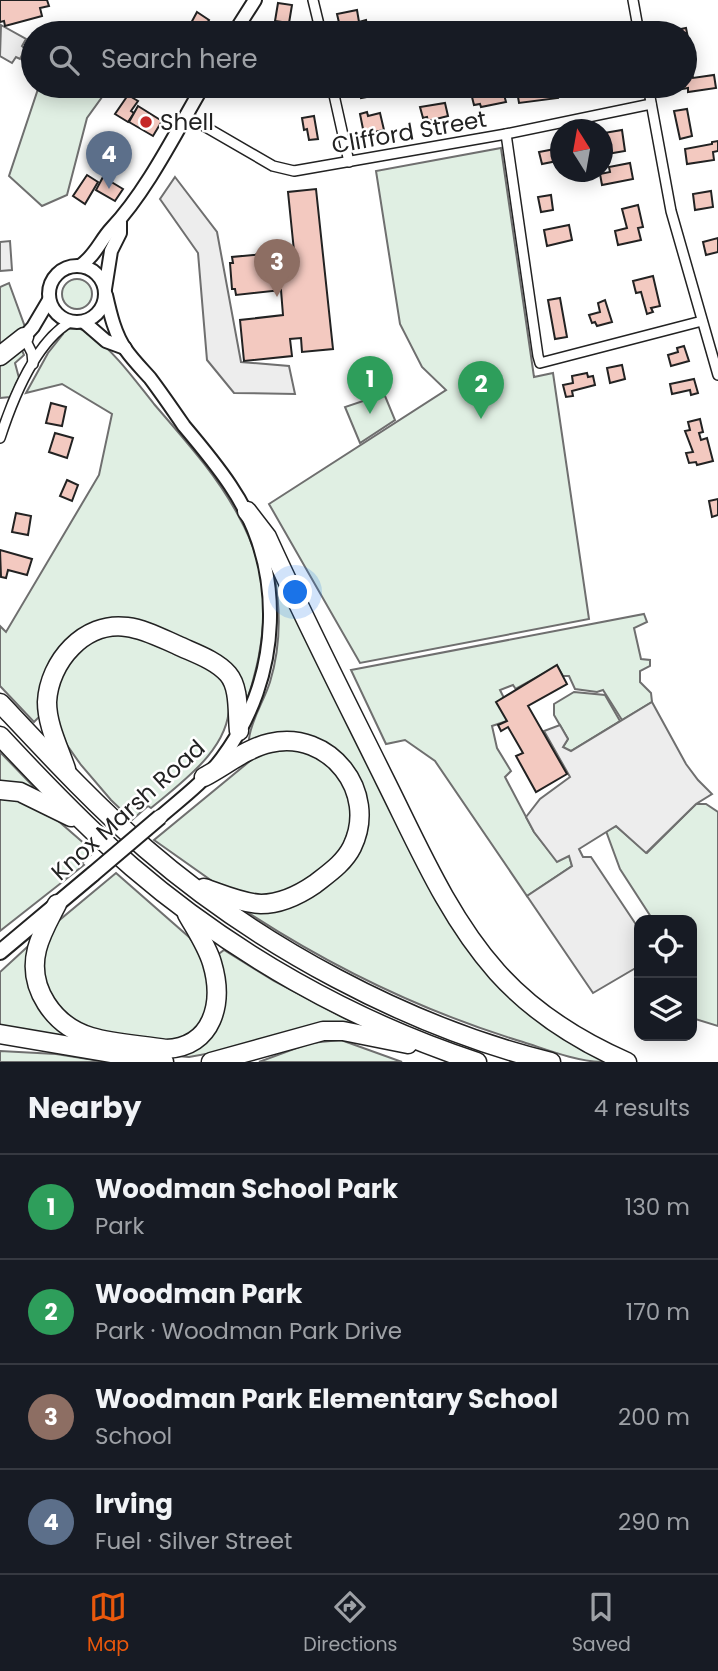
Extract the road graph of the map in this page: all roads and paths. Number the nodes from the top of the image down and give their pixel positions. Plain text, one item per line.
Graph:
1 (255, 0) edge
2 (313, 0) edge
3 (633, 0) edge
4 (242, 21) edge
5 (318, 21) edge
6 (637, 21) edge
7 (196, 98) edge
8 (335, 98) edge
9 (650, 98) edge
10 (651, 104) junction
11 (186, 115) junction
12 (506, 134) junction
13 (349, 162) junction
14 (120, 222) junction
15 (80, 266) junction
16 (106, 292) junction
17 (49, 300) junction
18 (702, 321) junction
19 (70, 322) junction
20 (85, 322) junction
21 (24, 337) junction
22 (125, 348) junction
23 (0, 356) edge
24 (33, 364) junction
25 (718, 375) edge
26 (0, 438) edge
27 (247, 511) junction
28 (0, 703) edge
29 (239, 731) junction
30 (0, 736) edge
31 (69, 775) junction
32 (204, 778) junction
33 (0, 790) edge
34 (160, 817) joint
35 (87, 826) junction
36 (188, 882) junction
37 (57, 904) junction
38 (184, 908) junction
39 (0, 952) edge
40 (0, 1034) edge
41 (450, 1053) junction
42 (164, 1062) edge
43 (211, 1062) edge
44 (477, 1062) edge
45 (551, 1062) edge
46 (627, 1062) edge

1 - 4 main road
2 - 5 street
3 - 6 street
7 - 11 main road
8 - 13 street
9 - 10 street
10 - 12 street, Clifford Street
10 - 18 street
11 - 13 street, Clifford Street
11 - 14 main road
12 - 13 street, Clifford Street
12 - 18 street
14 - 15 main road
14 - 16 main road
15 - 16 main road
15 - 17 main road
16 - 20 main road
16 - 22 main road, Knox Marsh Road
17 - 19 main road
17 - 21 main road
18 - 25 street
19 - 20 main road
19 - 24 street
20 - 22 main road, Knox Marsh Road
21 - 23 highway
21 - 24 street
22 - 27 main road, Knox Marsh Road
24 - 26 street
27 - 29 main road, Knox Marsh Road
27 - 46 highway
28 - 31 highway
29 - 31 highway
29 - 32 main road, Knox Marsh Road
30 - 35 highway
31 - 36 highway
32 - 34 main road, Knox Marsh Road
32 - 36 highway
33 - 35 highway
34 - 37 main road, Knox Marsh Road, bridge
35 - 38 highway
36 - 45 highway
37 - 38 highway
37 - 39 main road, Knox Marsh Road
38 - 41 highway
40 - 42 highway
41 - 43 highway
41 - 44 highway

